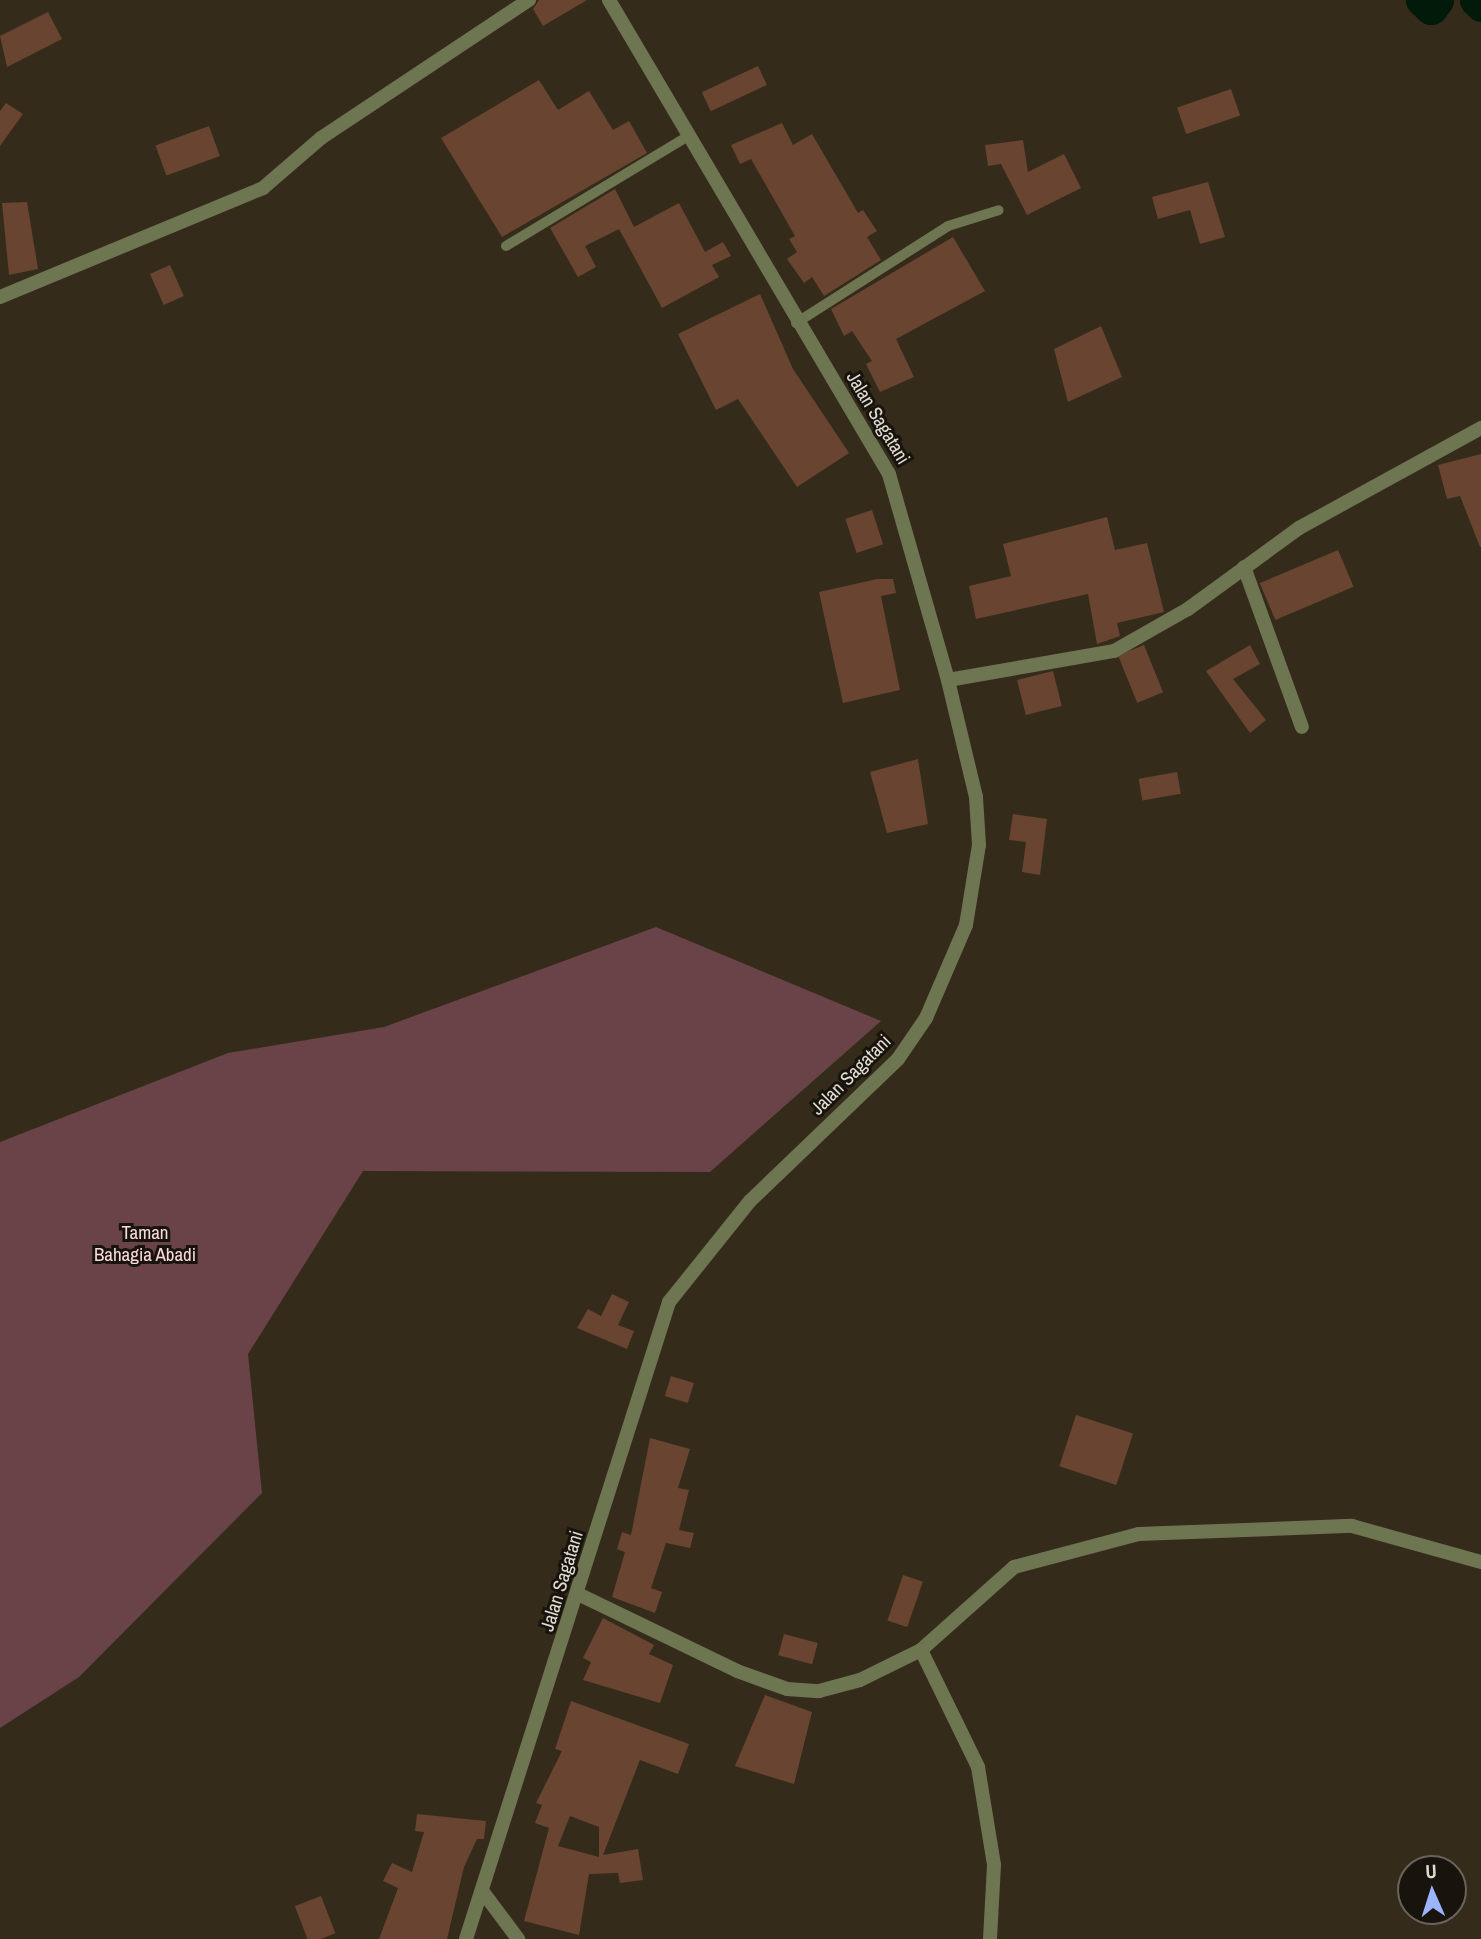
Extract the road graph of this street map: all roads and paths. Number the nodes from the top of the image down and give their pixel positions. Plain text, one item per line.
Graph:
1 (529, 0) edge
2 (609, 0) edge
3 (687, 137) junction
4 (999, 210) dead end
5 (506, 246) dead end
6 (0, 297) edge
7 (795, 323) junction
8 (1481, 428) edge
9 (1244, 567) junction
10 (948, 680) junction
11 (1302, 726) dead end
12 (1481, 1562) edge
13 (578, 1594) junction
14 (921, 1650) junction
15 (483, 1892) junction
16 (466, 1939) edge
17 (517, 1939) edge
18 (990, 1939) edge

1 - 6 street
2 - 3 street, Jalan Sagatani
3 - 5 lane
3 - 7 street, Jalan Sagatani
4 - 7 lane
7 - 10 street, Jalan Sagatani
8 - 9 street
9 - 10 street
9 - 11 street
10 - 13 street, Jalan Sagatani
12 - 14 street
13 - 14 street
13 - 15 street, Jalan Sagatani
14 - 18 street
15 - 16 street, Jalan Sagatani
15 - 17 street

